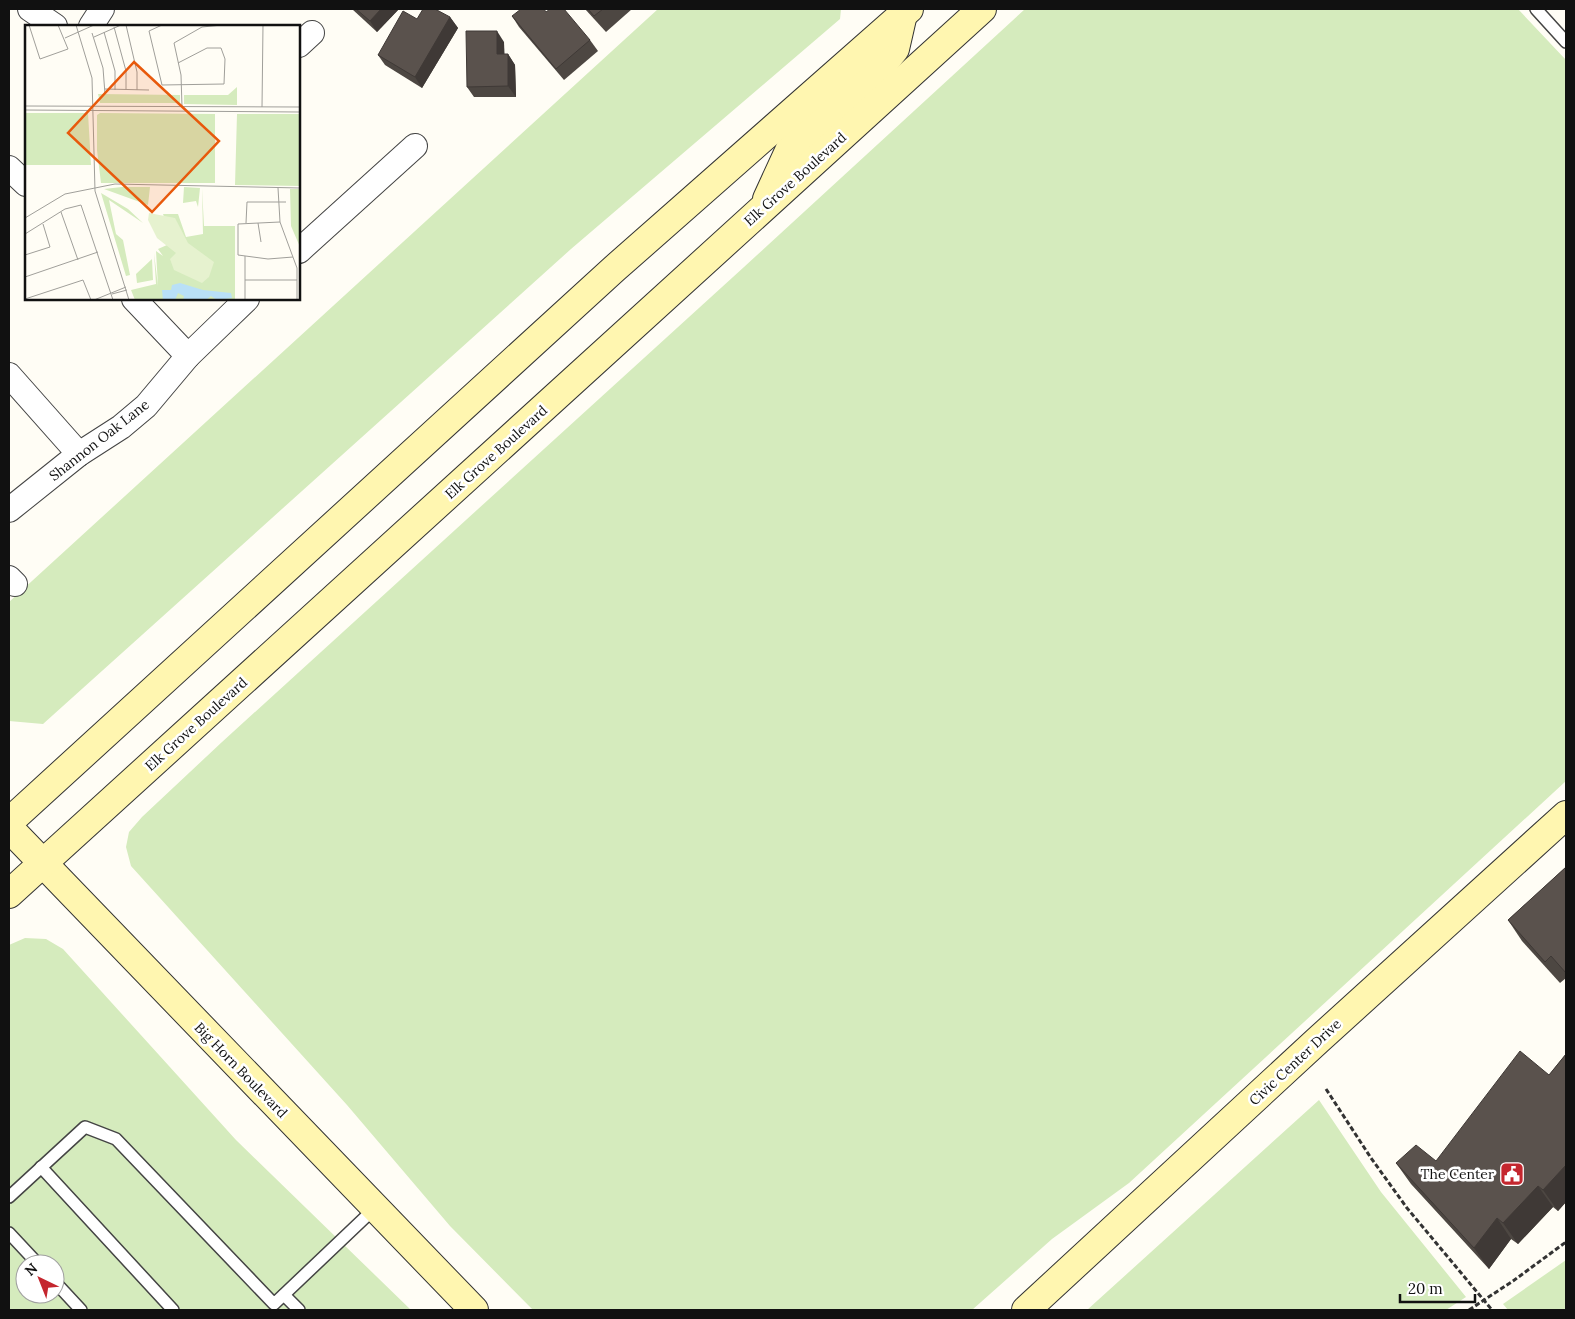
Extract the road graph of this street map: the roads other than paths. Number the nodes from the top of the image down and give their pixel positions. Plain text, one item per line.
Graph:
1 (30, 9) edge
2 (102, 9) edge
3 (951, 9) edge
4 (982, 9) edge
5 (1536, 9) edge
6 (904, 11) edge
7 (54, 25) edge
8 (92, 25) edge
9 (1566, 42) edge
10 (943, 45) junction
11 (415, 146) dead end
12 (9, 168) edge
13 (25, 183) edge
14 (762, 209) junction
15 (300, 250) edge
16 (135, 300) edge
17 (246, 300) edge
18 (188, 356) junction
19 (9, 375) edge
20 (79, 454) junction
21 (9, 510) edge
22 (1566, 815) edge
23 (9, 822) edge
24 (9, 828) edge
25 (42, 863) junction
26 (9, 894) edge
27 (41, 1167) junction
28 (9, 1197) edge
29 (374, 1208) junction
30 (9, 1233) edge
31 (29, 1254) edge
32 (65, 1293) edge
33 (284, 1295) junction
34 (271, 1307) edge
35 (81, 1310) edge
36 (173, 1310) edge
37 (299, 1310) edge
38 (474, 1310) edge
39 (1026, 1310) edge

1 - 7 street
2 - 8 street
3 - 10 main road
4 - 10 main road, Elk Grove Boulevard
5 - 9 lane
6 - 14 main road
6 - 23 main road
10 - 14 main road, Elk Grove Boulevard
11 - 15 street
12 - 13 street
14 - 25 main road, Elk Grove Boulevard
16 - 18 street
17 - 18 street, Shannon Oak Lane
18 - 20 street, Shannon Oak Lane
19 - 20 street
20 - 21 street, Shannon Oak Lane
22 - 39 main road, Civic Center Drive
24 - 25 main road, Big Horn Boulevard
25 - 26 main road, Elk Grove Boulevard
25 - 29 main road, Big Horn Boulevard
27 - 28 lane
27 - 34 lane
27 - 36 lane
29 - 33 lane
29 - 38 main road, Big Horn Boulevard
30 - 31 lane
32 - 35 lane
33 - 34 lane
33 - 37 lane

